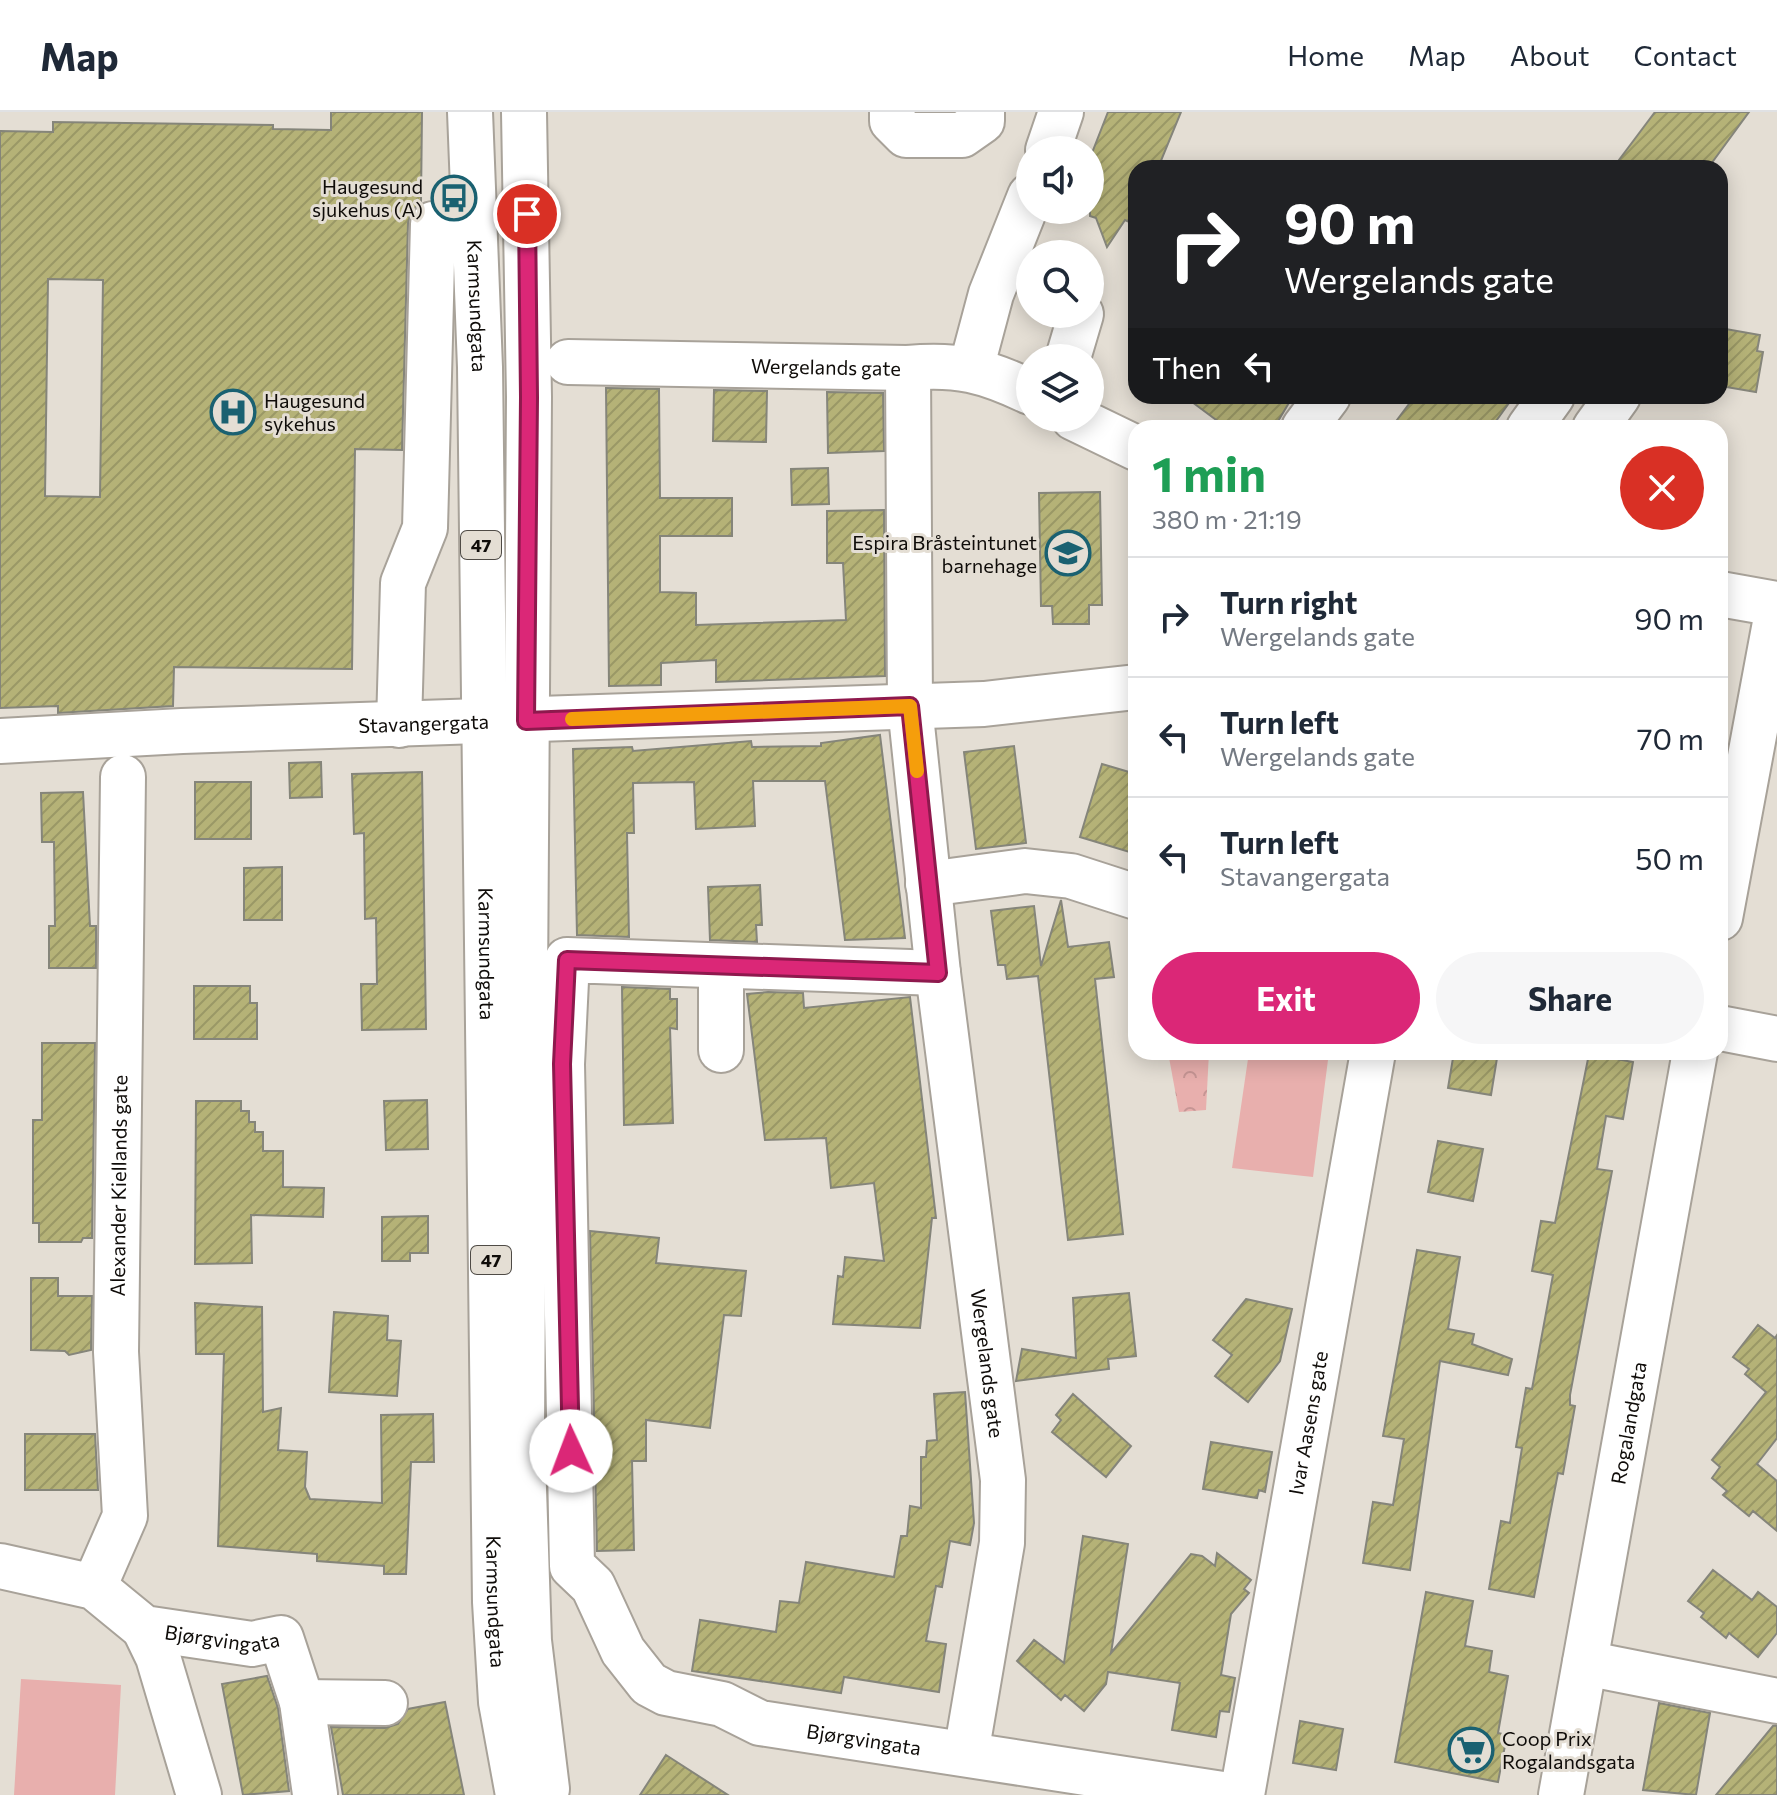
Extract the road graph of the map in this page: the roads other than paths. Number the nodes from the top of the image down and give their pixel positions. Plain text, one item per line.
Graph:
1 (470, 112) edge
2 (524, 112) edge
3 (892, 112) edge
4 (982, 112) edge
5 (1061, 112) edge
6 (1053, 136) edge
7 (433, 224) dead end
8 (1016, 272) edge
9 (568, 362) dead end
10 (908, 368) junction
11 (971, 369) junction
12 (1016, 387) edge
13 (1103, 432) edge
14 (1128, 444) edge
15 (1728, 595) edge
16 (1777, 604) edge
17 (1777, 612) edge
18 (1128, 688) edge
19 (910, 706) junction
20 (526, 721) junction
21 (483, 723) junction
22 (399, 725) junction
23 (0, 741) edge
24 (123, 777) dead end
25 (1728, 875) edge
26 (928, 884) junction
27 (1128, 894) edge
28 (721, 966) junction
29 (938, 973) junction
30 (1728, 1030) edge
31 (1777, 1039) edge
32 (721, 1050) dead end
33 (1372, 1060) edge
34 (1694, 1060) edge
35 (0, 1566) edge
36 (94, 1587) junction
37 (144, 1628) junction
38 (1585, 1663) junction
39 (1777, 1701) edge
40 (302, 1702) junction
41 (385, 1703) dead end
42 (966, 1754) junction
43 (1140, 1788) edge
44 (315, 1794) edge
45 (199, 1795) edge
46 (518, 1795) edge
47 (549, 1795) edge
48 (1229, 1795) edge
49 (1242, 1795) edge
50 (1561, 1795) edge

1 - 21 street, Karmsundgata / 47
2 - 20 street, Karmsundgata / 47
3 - 4 street
5 - 6 street
7 - 22 street
8 - 11 street
9 - 10 street, Wergelands gate
10 - 11 street
10 - 19 street, Wergelands gate
11 - 12 street
13 - 14 street
15 - 16 street
17 - 25 street
18 - 19 street, Stavangergata
19 - 20 street, Stavangergata
19 - 26 street, Wergelands gate
20 - 21 street, Stavangergata
20 - 47 street, Karmsundgata / 47
21 - 22 street, Stavangergata
21 - 46 street, Karmsundgata / 47
22 - 23 street, Stavangergata
24 - 36 street, Alexander Kiellands gate
26 - 27 street
26 - 29 street, Wergelands gate
28 - 29 street
28 - 32 street
28 - 42 street, Bjørgvingata
29 - 42 street, Wergelands gate
30 - 31 street
33 - 49 street, Ivar Aasens gate
34 - 38 street, Rogalandgata
35 - 36 street, Bjørgvingata
36 - 37 street, Bjørgvingata
37 - 40 street, Bjørgvingata
37 - 45 street, Bjørgvingata
38 - 39 street
38 - 50 street, Rogalandgata
40 - 41 street
40 - 44 street, Bjørgvingata
42 - 43 street, Bjørgvingata
43 - 48 street, Bjørgvingata

